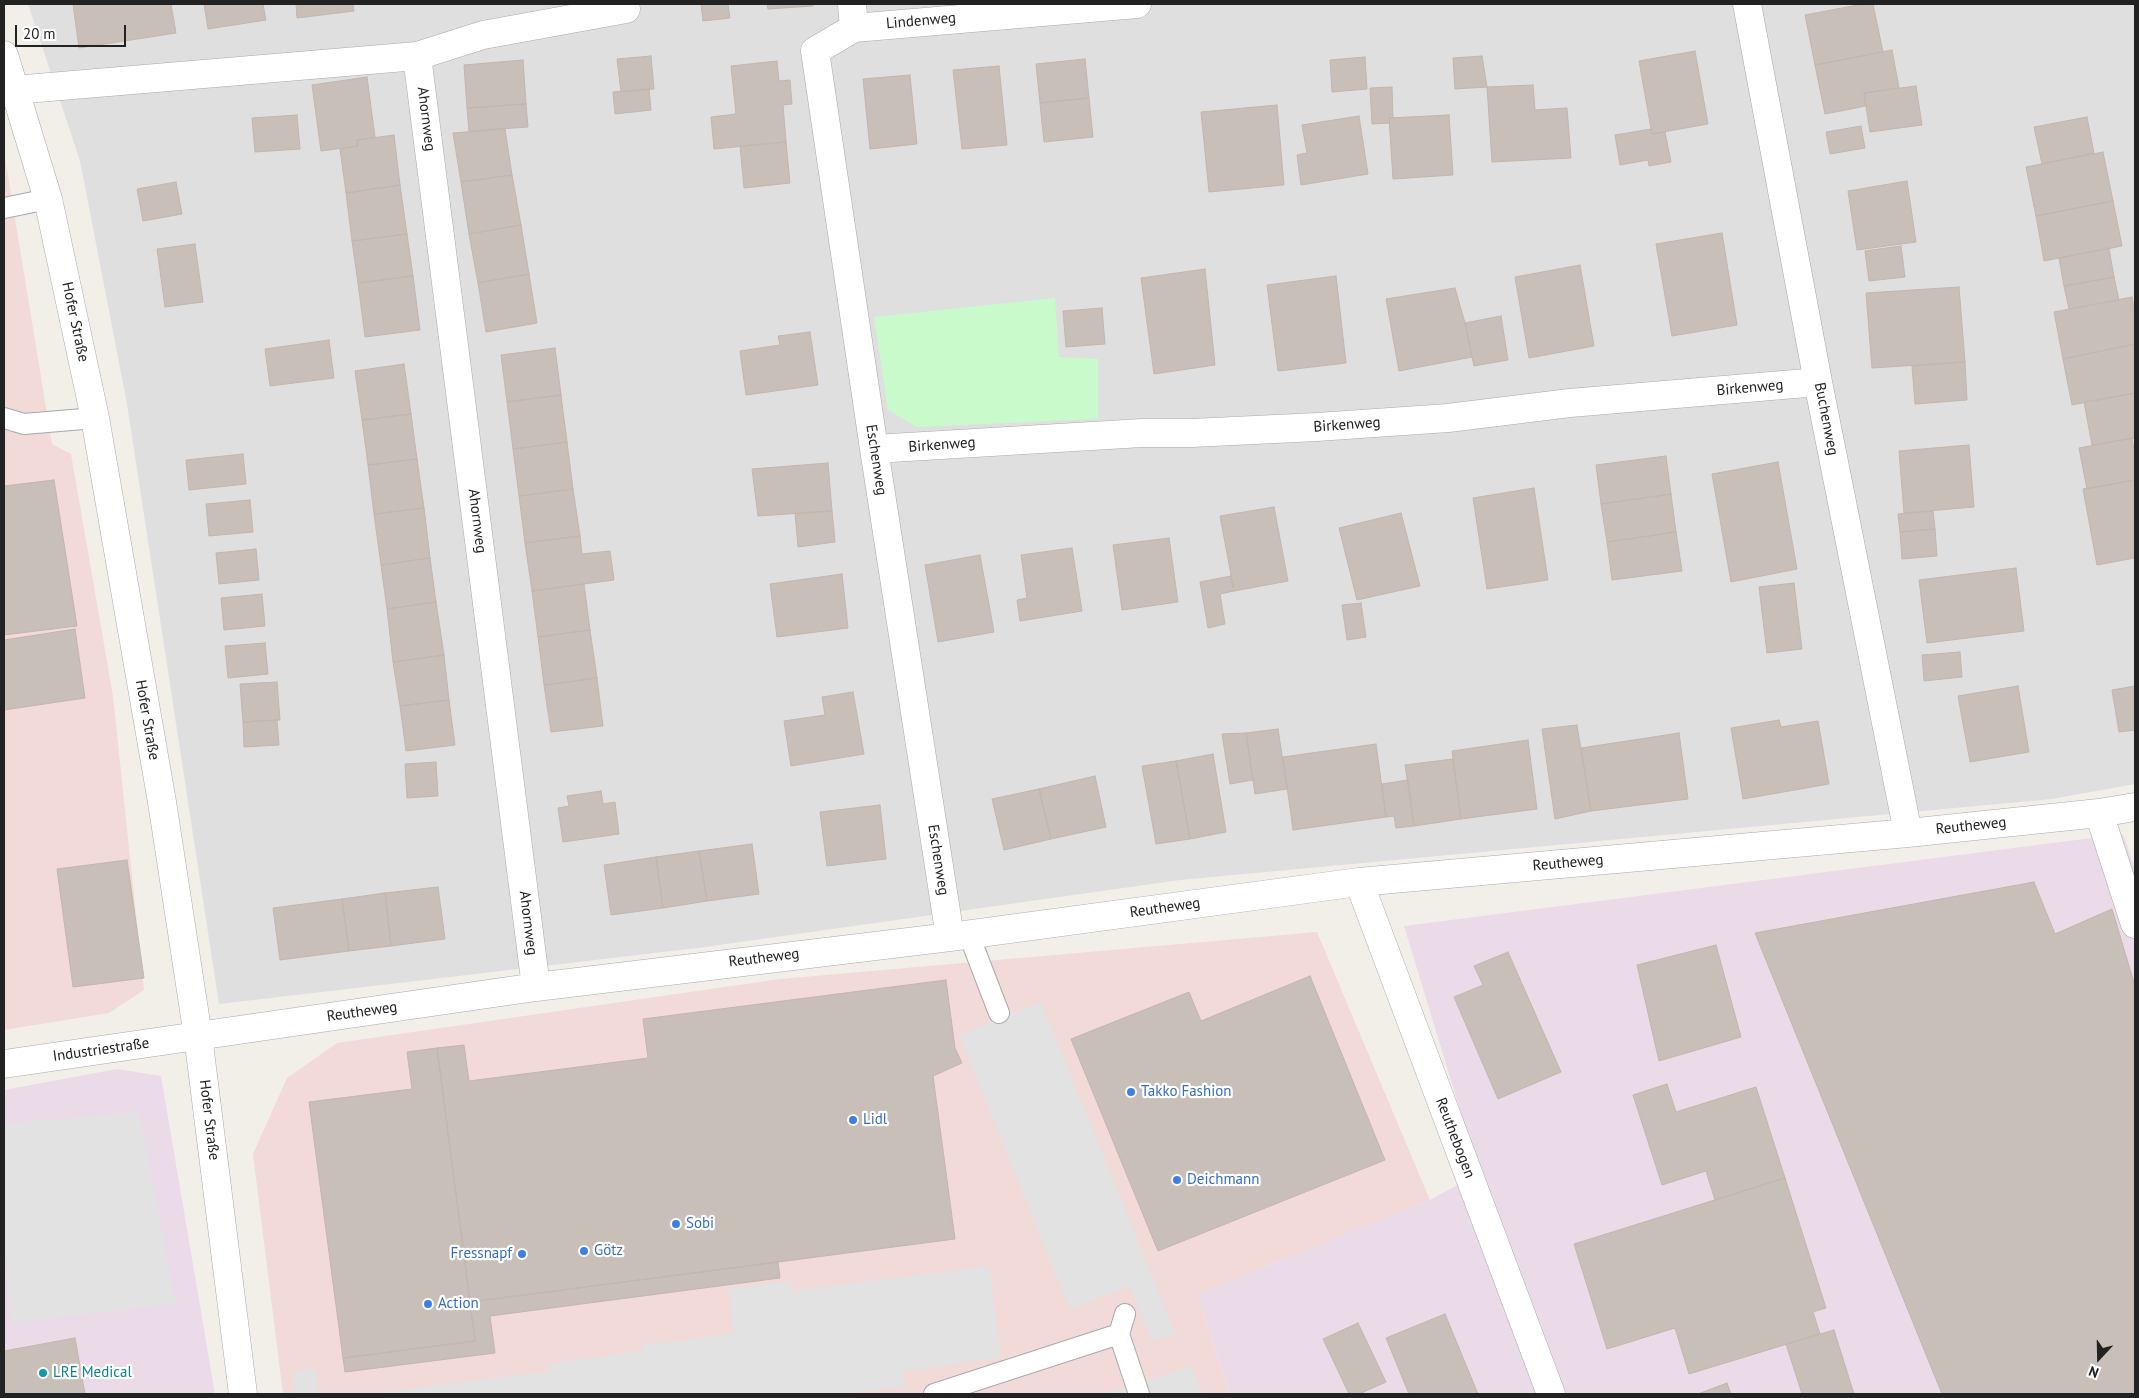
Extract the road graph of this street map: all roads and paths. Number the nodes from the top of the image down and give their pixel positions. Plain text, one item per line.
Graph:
1 (1137, 4) edge
2 (1747, 4) edge
3 (626, 9) dead end
4 (853, 16) edge
5 (4, 55) edge
6 (418, 56) junction
7 (14, 90) junction
8 (48, 199) junction
9 (4, 208) edge
10 (1818, 382) junction
11 (4, 418) edge
12 (95, 418) junction
13 (874, 449) junction
14 (2135, 807) edge
15 (2099, 813) junction
16 (1908, 833) junction
17 (1358, 882) junction
18 (2135, 924) edge
19 (959, 936) junction
20 (536, 986) junction
21 (1000, 1012) dead end
22 (198, 1036) junction
23 (4, 1064) edge
24 (1125, 1314) dead end
25 (1119, 1334) junction
26 (243, 1394) edge
27 (934, 1394) edge
28 (1139, 1394) edge
29 (1551, 1394) edge

1 - 4 street, Lindenweg
2 - 10 street, Buchenweg
3 - 6 street
4 - 13 street, Eschenweg
5 - 7 street, Hofer Straße
6 - 7 street
6 - 20 street, Ahornweg
7 - 8 street, Hofer Straße
8 - 9 lane
8 - 12 street, Hofer Straße
10 - 13 street, Birkenweg
10 - 16 street, Buchenweg
11 - 12 lane
12 - 22 street, Hofer Straße
13 - 19 street, Eschenweg
14 - 15 street, Reutheweg
15 - 16 street, Reutheweg
15 - 18 street
16 - 17 street, Reutheweg
17 - 19 street, Reutheweg
17 - 29 street, Reuthebogen
19 - 20 street, Reutheweg
19 - 21 lane
20 - 22 street, Reutheweg
22 - 23 street, Industriestraße
22 - 26 street, Hofer Straße
24 - 25 lane
25 - 27 lane
25 - 28 lane

